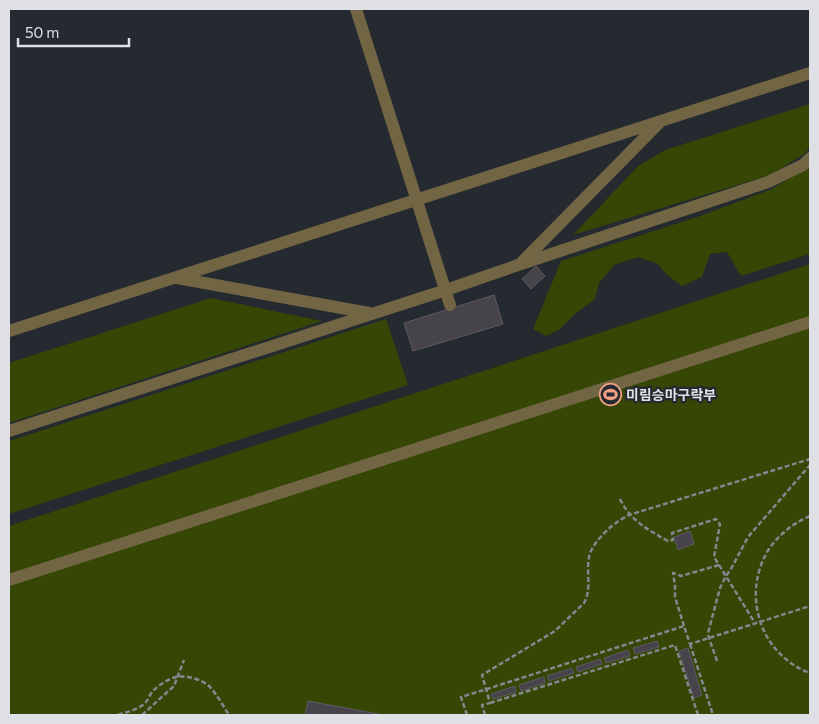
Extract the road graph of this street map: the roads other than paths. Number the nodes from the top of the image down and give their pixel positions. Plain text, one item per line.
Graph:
1 (356, 9) edge
2 (810, 73) edge
3 (661, 121) junction
4 (810, 158) edge
5 (417, 200) junction
6 (521, 264) junction
7 (174, 278) junction
8 (446, 290) junction
9 (450, 304) dead end
10 (371, 313) junction
11 (810, 322) edge
12 (9, 331) edge
13 (9, 431) edge
14 (9, 580) edge

1 - 5 street
2 - 3 street
3 - 5 street
3 - 6 street
4 - 6 street
5 - 7 street
5 - 8 street
6 - 8 street
7 - 10 street
7 - 12 street
8 - 9 street
8 - 10 street
10 - 13 street
11 - 14 street

